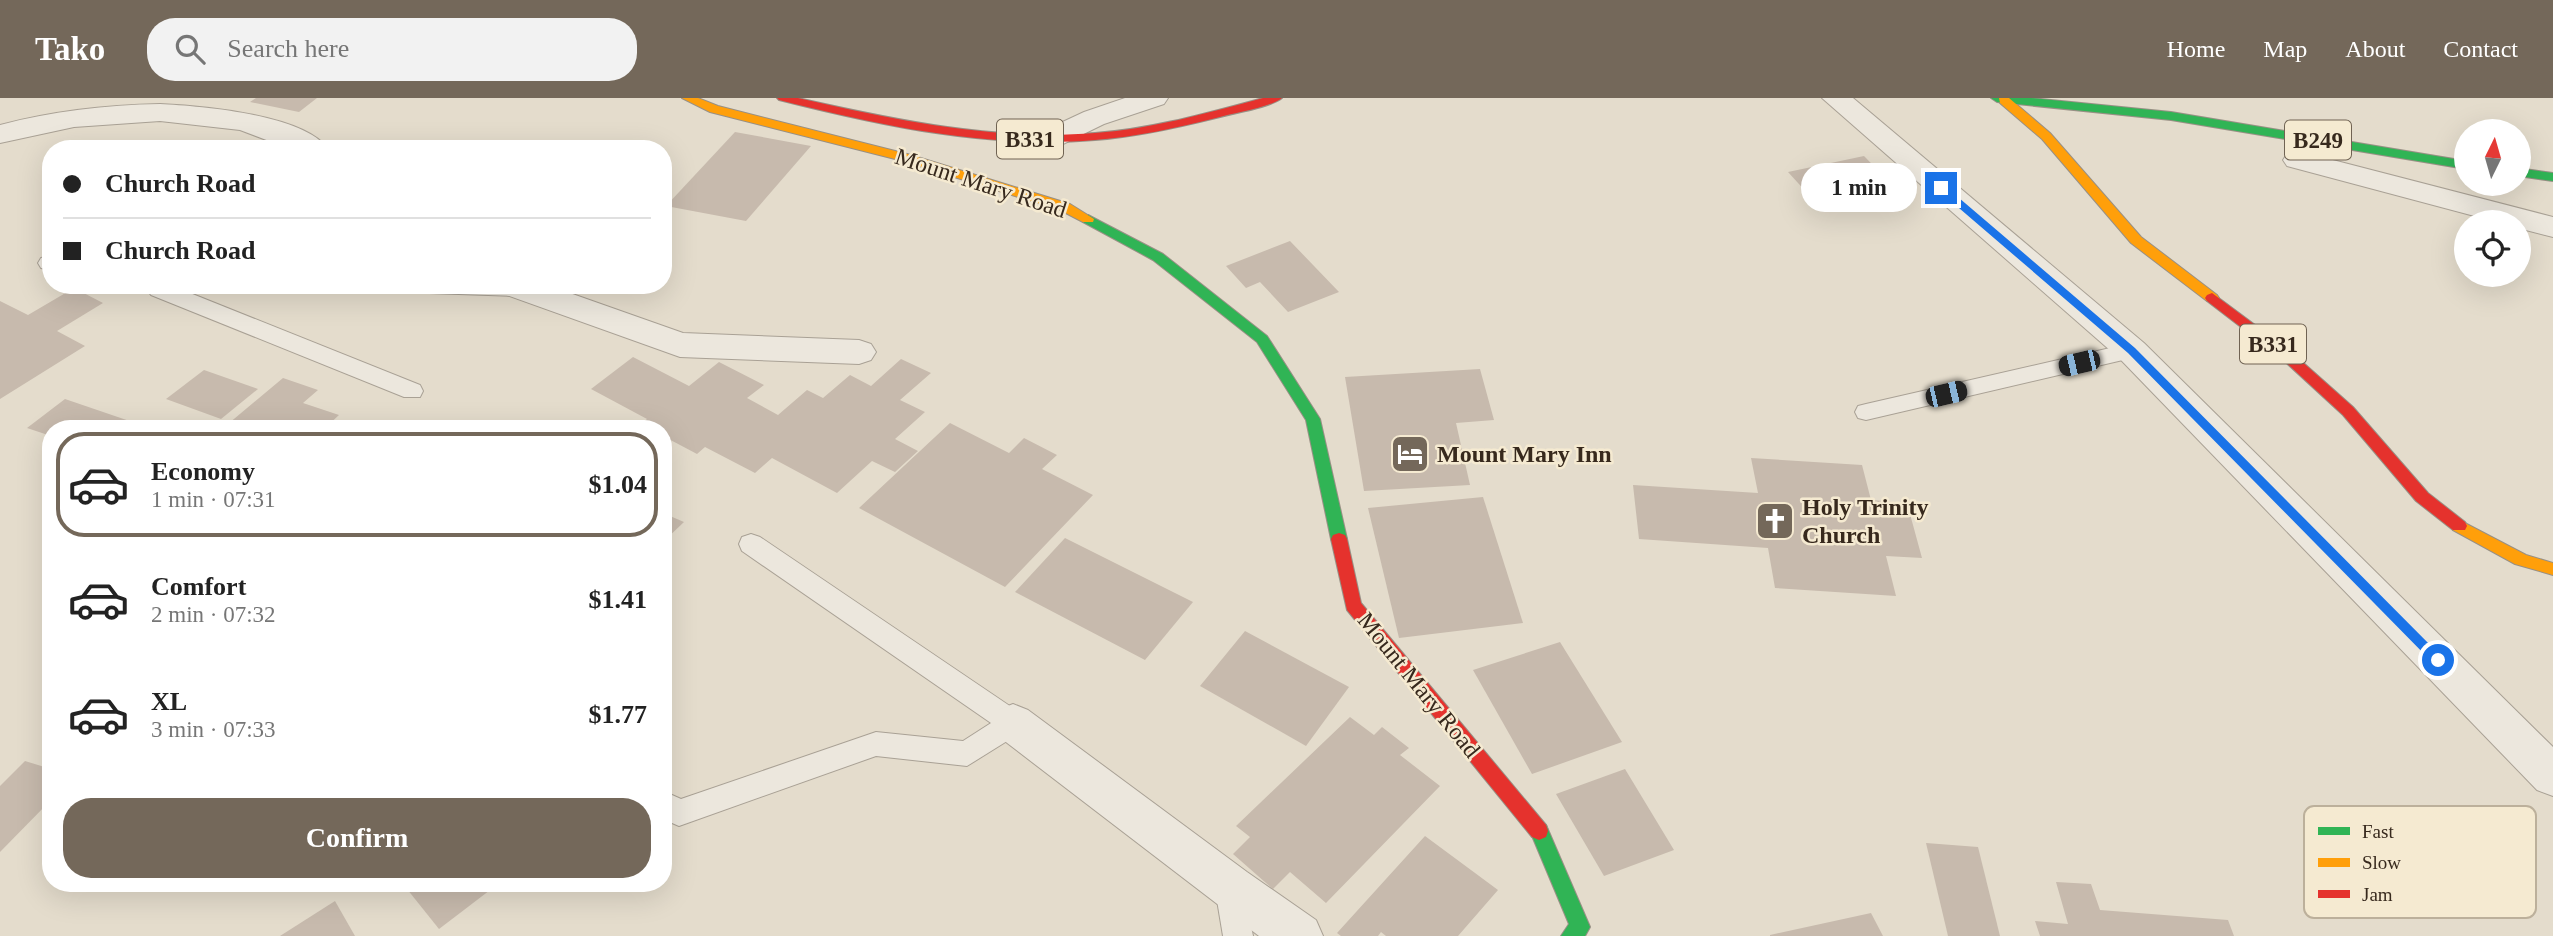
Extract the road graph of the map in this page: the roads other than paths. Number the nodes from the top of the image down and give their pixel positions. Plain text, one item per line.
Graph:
1 (688, 98) edge
2 (783, 98) edge
3 (1154, 98) edge
4 (1276, 98) edge
5 (1836, 98) edge
6 (2000, 99) edge
7 (2092, 108) junction
8 (0, 134) edge
9 (1050, 139) junction
10 (299, 140) edge
11 (2061, 154) junction
12 (2298, 159) dead end
13 (2454, 163) edge
14 (2531, 174) edge
15 (2553, 177) edge
16 (2553, 227) edge
17 (168, 294) edge
18 (536, 294) edge
19 (2132, 351) junction
20 (859, 352) dead end
21 (412, 391) dead end
22 (1866, 412) dead end
23 (751, 544) dead end
24 (2553, 569) edge
25 (1013, 723) junction
26 (2553, 776) edge
27 (672, 809) edge
28 (1230, 888) junction
29 (1238, 936) edge
30 (1299, 936) edge
31 (1571, 936) edge

1 - 31 main road, Mount Mary Road
2 - 9 main road, B331
3 - 9 street
4 - 9 main road, B331
5 - 19 street
6 - 7 main road, B249
6 - 11 main road, B331
7 - 11 main road
7 - 13 main road, B249
8 - 10 street
11 - 24 main road, B331
12 - 16 street
14 - 15 main road
17 - 21 lane
18 - 20 street
19 - 22 lane
19 - 26 street
23 - 25 lane
25 - 27 lane
25 - 28 street
28 - 29 lane
28 - 30 street

